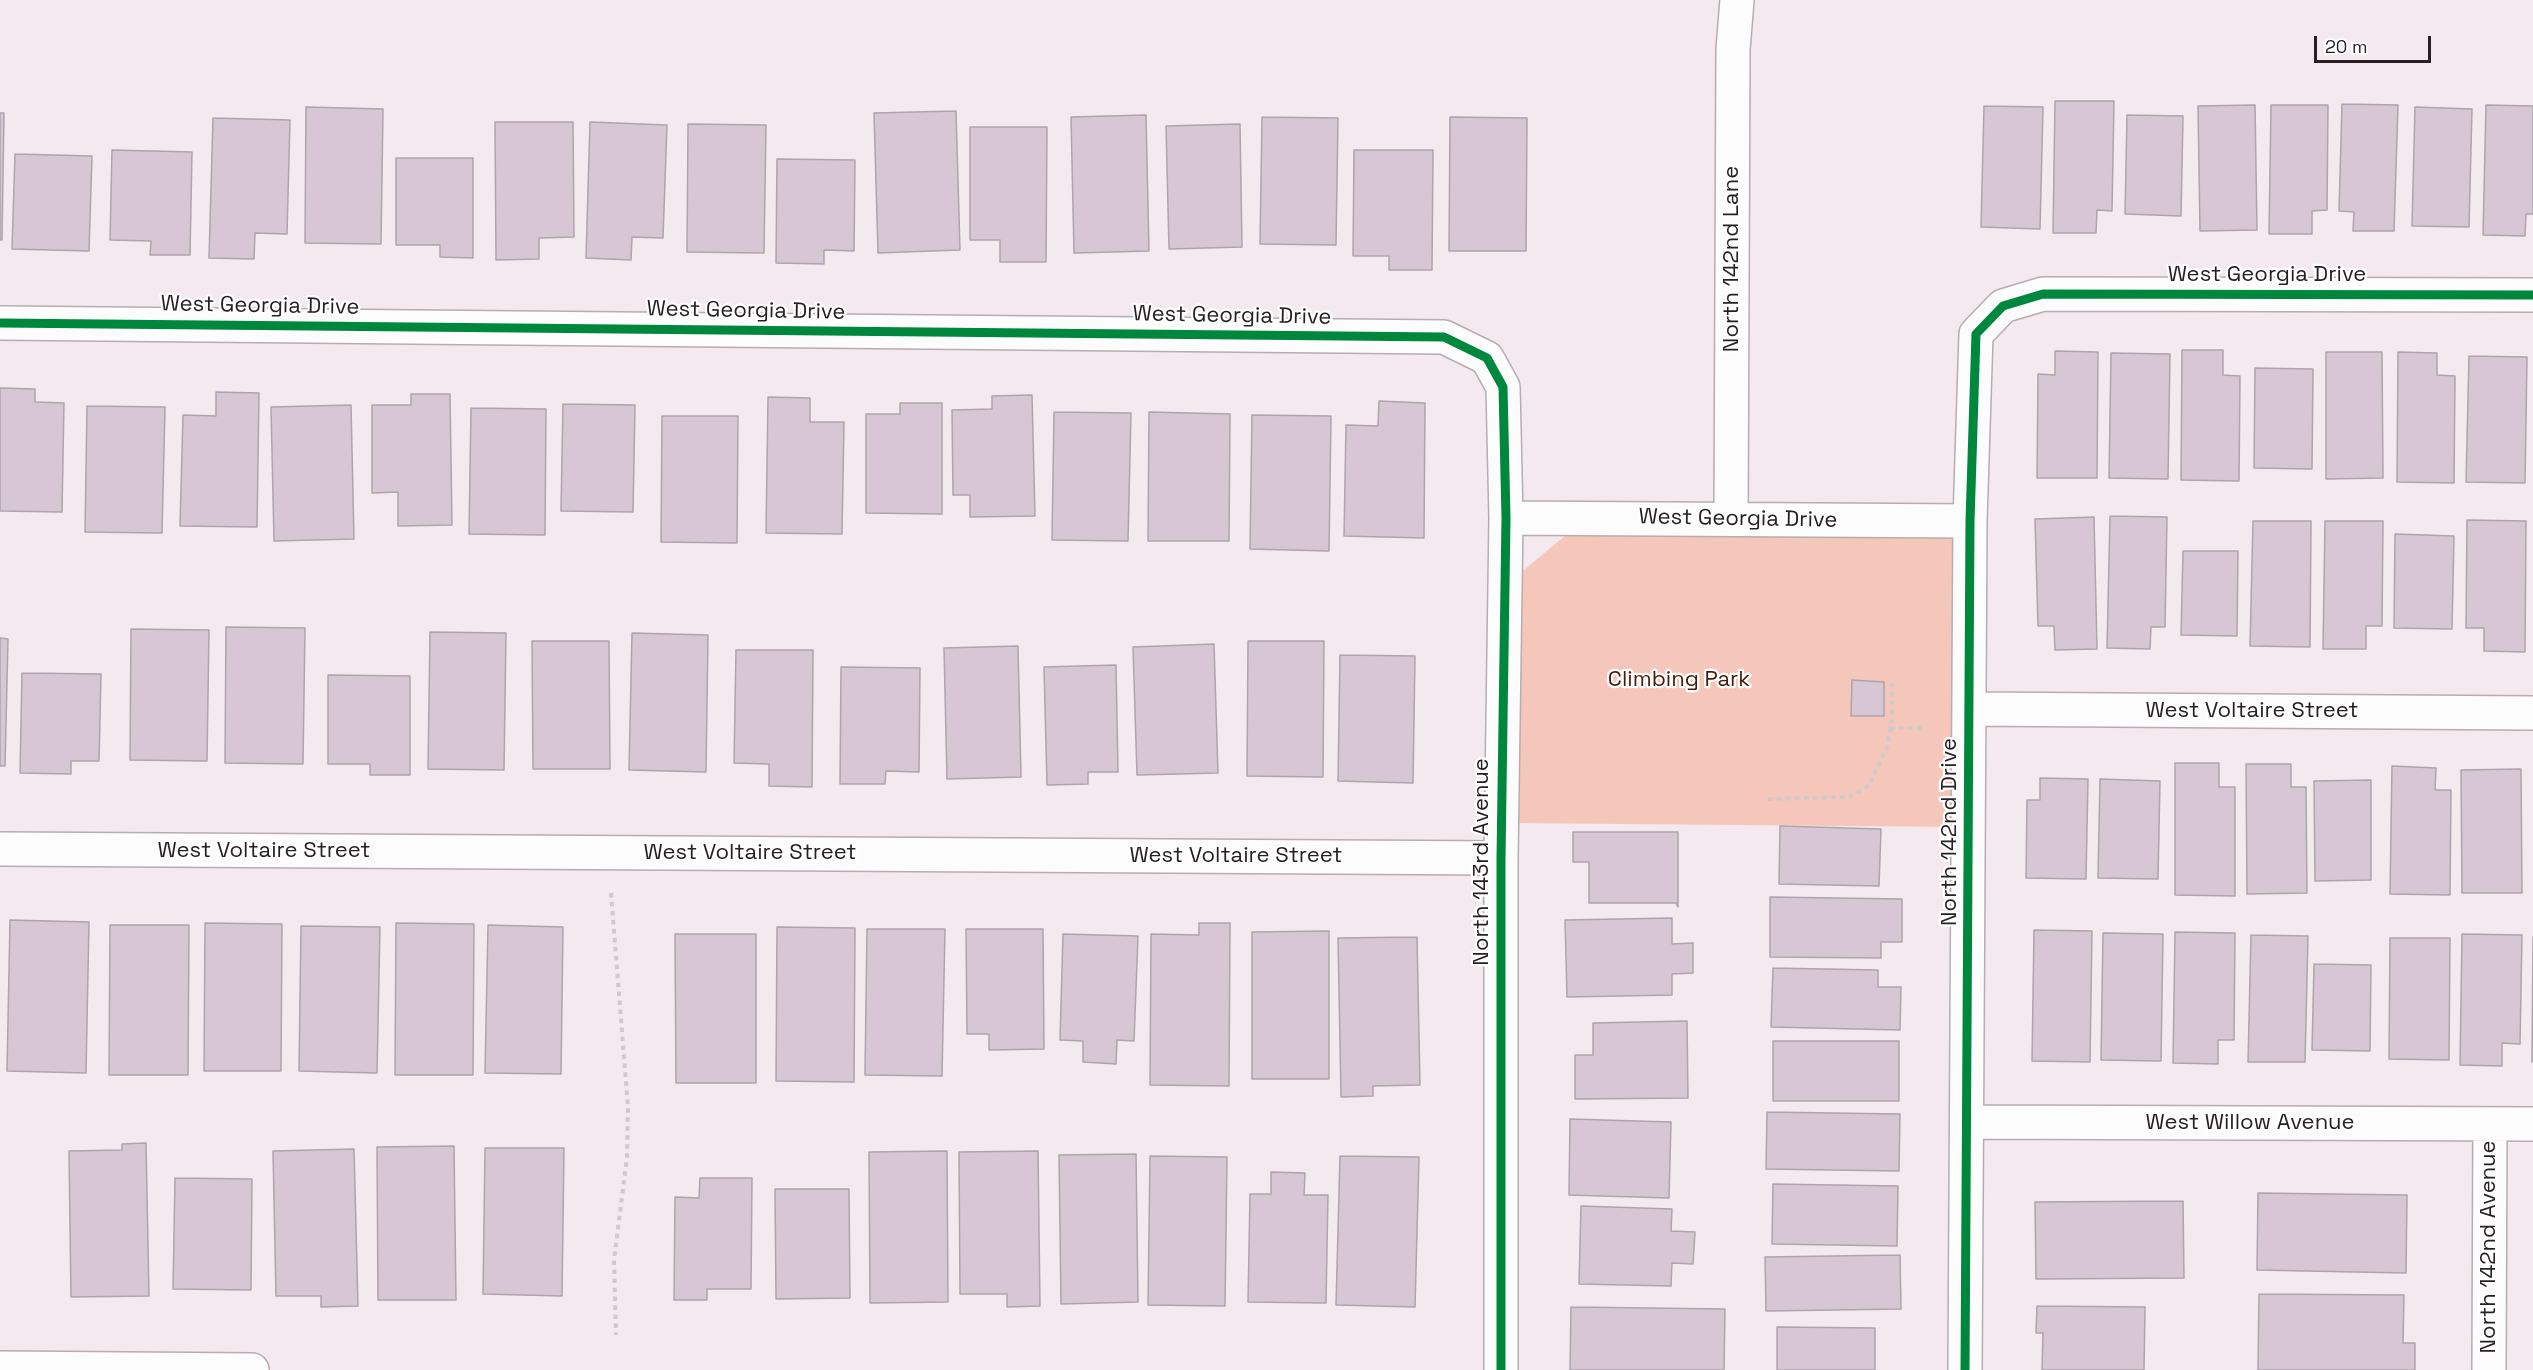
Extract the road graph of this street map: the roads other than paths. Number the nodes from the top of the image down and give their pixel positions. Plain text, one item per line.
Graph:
1 (1737, 0) edge
2 (2533, 296) edge
3 (2003, 306) joint
4 (0, 323) edge
5 (1487, 358) joint
6 (1506, 518) junction
7 (1731, 519) junction
8 (1970, 521) junction
9 (1971, 709) junction
10 (2533, 713) edge
11 (0, 849) edge
12 (1501, 858) junction
13 (1967, 1122) junction
14 (2490, 1124) junction
15 (2533, 1124) edge
16 (0, 1368) edge
17 (252, 1370) edge
18 (1501, 1370) edge
19 (1965, 1370) edge
20 (2488, 1370) edge

1 - 7 street, North 142nd Lane
2 - 3 street, West Georgia Drive
3 - 8 street, North 142nd Drive
4 - 5 street, West Georgia Drive
5 - 6 street, North 143rd Avenue
6 - 7 street, West Georgia Drive
6 - 12 street, North 143rd Avenue
7 - 8 street, West Georgia Drive
8 - 9 street, North 142nd Drive
9 - 10 street, West Voltaire Street
9 - 13 street, North 142nd Drive
11 - 12 street, West Voltaire Street
12 - 18 street, North 143rd Avenue
13 - 14 street, West Willow Avenue
13 - 19 street, North 142nd Drive
14 - 15 street, West Willow Avenue
14 - 20 street, North 142nd Avenue
16 - 17 street

